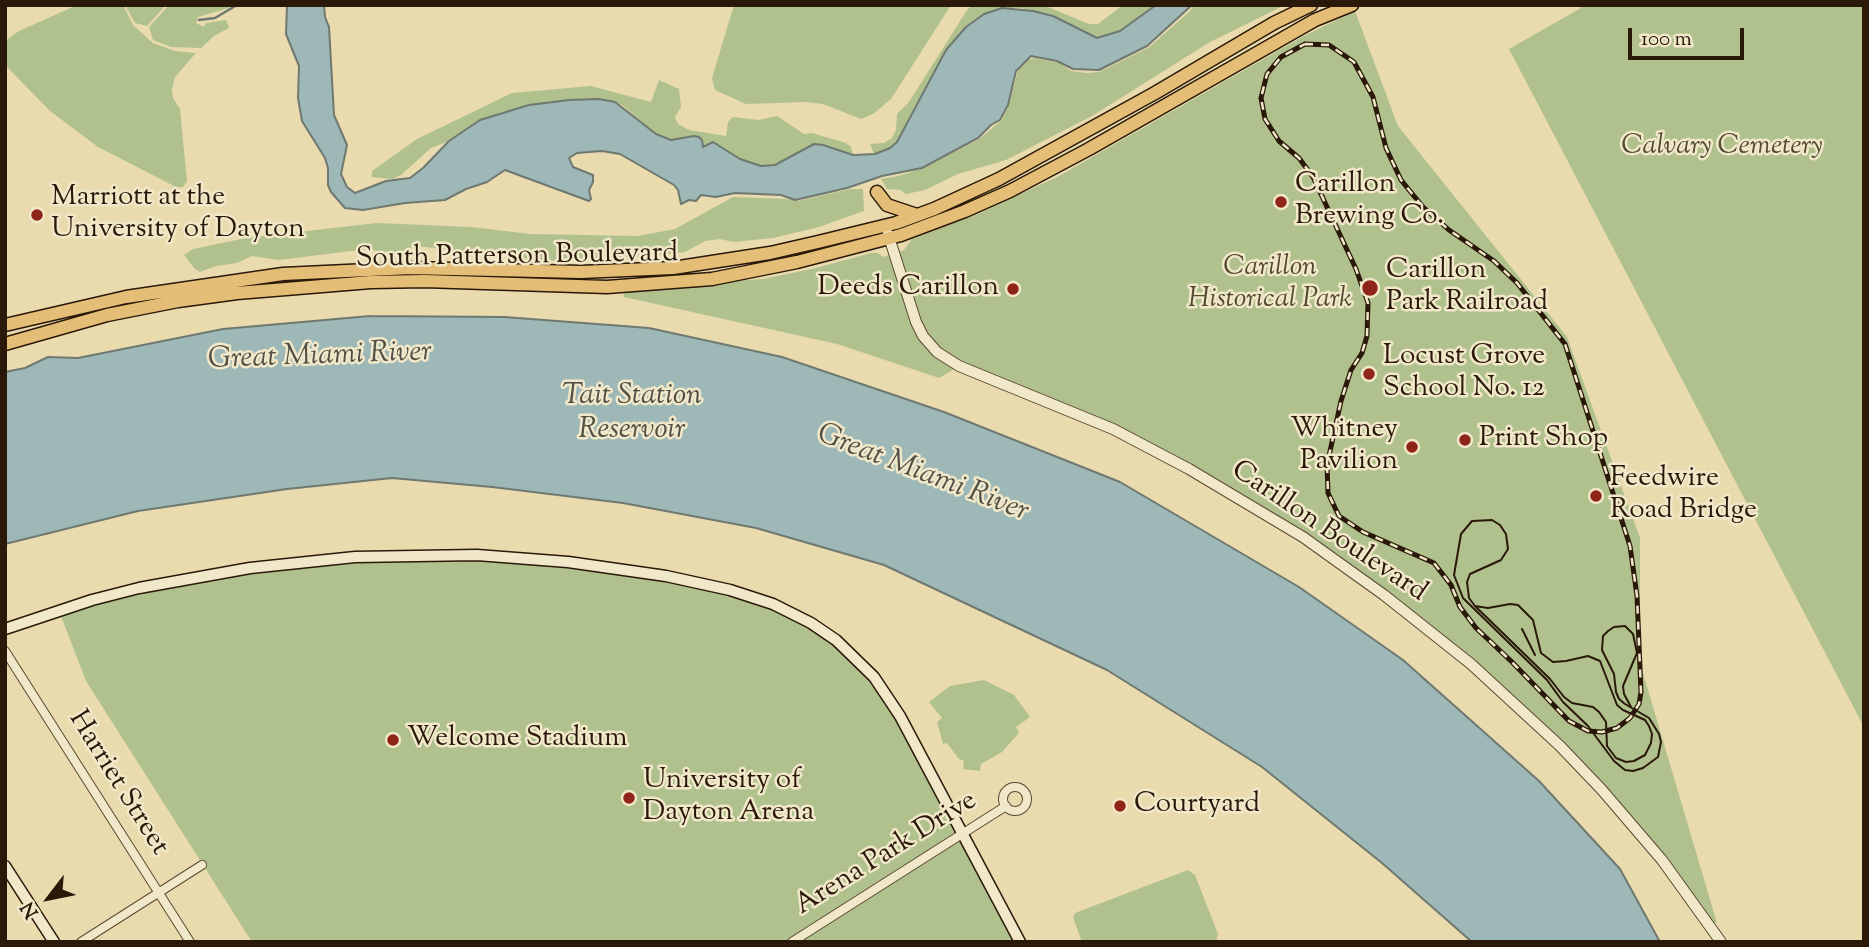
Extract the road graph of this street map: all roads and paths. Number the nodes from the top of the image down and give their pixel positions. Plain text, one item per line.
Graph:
1 (1311, 5) edge
2 (1352, 5) edge
3 (877, 192) dead end
4 (917, 215) junction
5 (888, 231) junction
6 (5, 326) edge
7 (5, 344) edge
8 (5, 629) edge
9 (5, 651) edge
10 (1006, 806) dead end
11 (963, 835) junction
12 (202, 865) dead end
13 (5, 866) edge
14 (159, 892) junction
15 (54, 942) edge
16 (81, 942) edge
17 (190, 942) edge
18 (792, 942) edge
19 (1020, 942) edge
20 (1721, 942) edge

1 - 4 main road, South Patterson Boulevard
2 - 5 main road, South Patterson Boulevard
3 - 4 main road
4 - 5 main road, South Patterson Boulevard
5 - 6 main road, South Patterson Boulevard
5 - 7 main road, South Patterson Boulevard
5 - 20 street, Carillon Boulevard
8 - 11 main road
9 - 14 street, Harriet Street
10 - 11 street, Arena Park Drive
11 - 18 street, Arena Park Drive
11 - 19 main road
12 - 14 street
13 - 15 main road
14 - 16 street
14 - 17 street, Harriet Street

